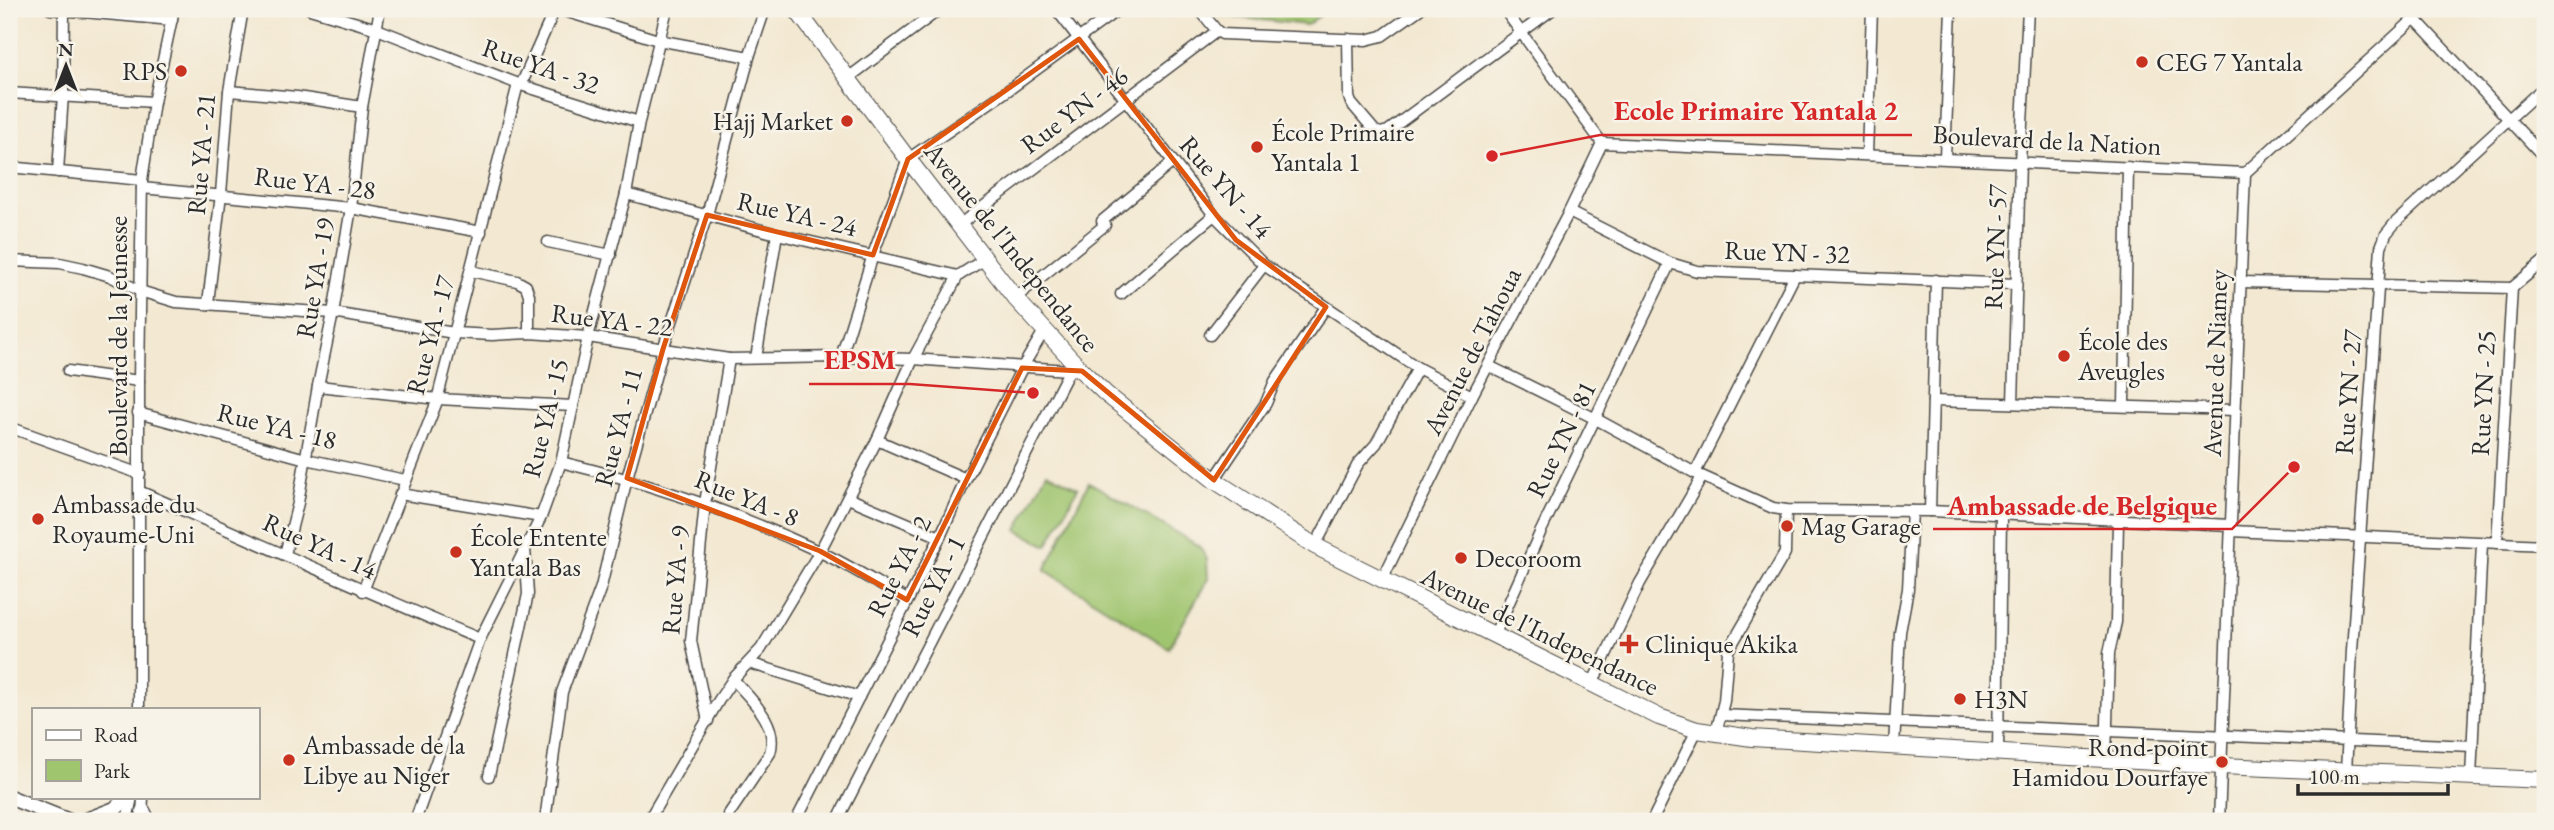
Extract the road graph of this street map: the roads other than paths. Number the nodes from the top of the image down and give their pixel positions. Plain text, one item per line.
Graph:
1 (50, 9) edge
2 (243, 9) edge
3 (310, 9) edge
4 (380, 9) edge
5 (556, 9) edge
6 (667, 9) edge
7 (765, 9) edge
8 (796, 9) edge
9 (938, 9) edge
10 (1056, 9) edge
11 (1119, 9) edge
12 (1199, 9) edge
13 (1420, 9) edge
14 (1504, 9) edge
15 (1553, 9) edge
16 (1872, 9) edge
17 (1951, 9) edge
18 (2028, 9) edge
19 (2406, 9) edge
20 (2425, 9) edge
21 (64, 10) edge
22 (173, 14) edge
23 (2414, 18) junction
24 (377, 29) junction
25 (1521, 32) junction
26 (1219, 33) junction
27 (1079, 39) junction
28 (659, 40) junction
29 (1348, 40) junction
30 (749, 57) junction
31 (848, 78) junction
32 (519, 85) junction
33 (2545, 86) edge
34 (229, 91) junction
35 (9, 93) edge
36 (63, 94) junction
37 (1126, 100) junction
38 (154, 102) junction
39 (362, 107) junction
40 (2508, 118) junction
41 (639, 122) junction
42 (1602, 143) junction
43 (1867, 155) junction
44 (1945, 158) junction
45 (2545, 158) edge
46 (908, 159) junction
47 (1173, 162) junction
48 (2020, 162) junction
49 (9, 167) edge
50 (2128, 167) junction
51 (58, 172) junction
52 (2245, 173) junction
53 (142, 184) junction
54 (221, 194) junction
55 (626, 194) junction
56 (351, 208) junction
57 (1569, 212) junction
58 (707, 215) junction
59 (1213, 215) junction
60 (959, 225) junction
61 (481, 232) junction
62 (777, 234) junction
63 (548, 242) dead end
64 (611, 255) junction
65 (873, 255) junction
66 (985, 259) junction
67 (2545, 260) edge
68 (9, 261) edge
69 (1670, 263) junction
70 (1264, 265) junction
71 (471, 271) junction
72 (1795, 275) junction
73 (958, 276) junction
74 (1936, 280) junction
75 (2241, 282) junction
76 (2016, 284) junction
77 (2378, 286) junction
78 (2512, 288) junction
79 (140, 291) junction
80 (1121, 293) dead end
81 (1015, 298) junction
82 (208, 303) junction
83 (1326, 307) junction
84 (333, 313) junction
85 (1044, 331) junction
86 (454, 333) junction
87 (529, 333) junction
88 (1210, 335) dead end
89 (588, 337) junction
90 (663, 349) junction
91 (841, 356) junction
92 (756, 358) junction
93 (729, 359) junction
94 (913, 359) junction
95 (1489, 366) junction
96 (1022, 368) junction
97 (1418, 368) junction
98 (68, 371) dead end
99 (1076, 371) junction
100 (139, 381) junction
101 (318, 386) junction
102 (1472, 397) junction
103 (438, 399) junction
104 (1933, 401) junction
105 (2013, 403) junction
106 (2124, 405) junction
107 (573, 406) junction
108 (2236, 410) junction
109 (138, 414) junction
110 (1596, 419) junction
111 (9, 427) edge
112 (877, 440) junction
113 (306, 459) junction
114 (561, 461) junction
115 (140, 474) junction
116 (1699, 475) junction
117 (627, 478) junction
118 (966, 479) junction
119 (405, 480) junction
120 (1214, 480) junction
121 (141, 492) junction
122 (400, 494) junction
123 (848, 498) junction
124 (705, 503) junction
125 (1786, 510) junction
126 (1912, 511) junction
127 (1930, 511) junction
128 (2001, 516) junction
129 (541, 517) junction
130 (2119, 521) junction
131 (2231, 528) junction
132 (940, 537) junction
133 (2361, 537) junction
134 (2482, 542) junction
135 (2497, 543) junction
136 (2545, 545) edge
137 (525, 546) junction
138 (1315, 546) junction
139 (820, 551) junction
140 (285, 554) junction
141 (1382, 580) junction
142 (363, 591) junction
143 (907, 600) junction
144 (1494, 636) junction
145 (480, 639) junction
146 (749, 663) junction
147 (733, 679) junction
148 (1592, 684) junction
149 (859, 697) junction
150 (139, 708) edge
151 (1721, 715) junction
152 (708, 721) junction
153 (1895, 722) junction
154 (1999, 727) junction
155 (1697, 730) junction
156 (2107, 730) junction
157 (1716, 733) junction
158 (2222, 734) junction
159 (2347, 740) junction
160 (2473, 746) junction
161 (1894, 747) junction
162 (1998, 753) junction
163 (2106, 759) junction
164 (2221, 766) junction
165 (2346, 772) junction
166 (489, 776) dead end
167 (2471, 777) junction
168 (2545, 780) edge
169 (9, 797) edge
170 (128, 798) edge
171 (129, 798) edge
172 (729, 814) dead end
173 (69, 821) edge
174 (85, 821) edge
175 (127, 821) edge
176 (415, 821) edge
177 (545, 821) edge
178 (648, 821) edge
179 (796, 821) edge
180 (837, 821) edge
181 (1652, 821) edge
182 (2219, 821) edge

1 - 21 street
2 - 34 street, Rue YA - 21
3 - 24 street, Rue YA - 32
4 - 24 street, Rue YA - 19
5 - 28 street
5 - 32 street, Rue YA - 17
6 - 28 street, Rue YA - 15
7 - 30 street, Rue YA - 11
8 - 31 highway, Avenue de l'Independance
9 - 31 street
10 - 27 street, Rue YN - 14
11 - 27 street
12 - 26 street
13 - 29 street
14 - 25 street
15 - 25 street
16 - 43 street
17 - 44 street
18 - 48 street, Rue YN - 57
19 - 23 street
20 - 23 street
21 - 22 street
21 - 36 street
22 - 38 street, Boulevard de la Jeunesse
23 - 40 street
23 - 52 street
24 - 32 street, Rue YA - 32
24 - 39 street, Rue YA - 19
25 - 29 street
25 - 42 street
26 - 29 street
26 - 37 street, Rue YN - 46
27 - 37 street, Rue YN - 14
27 - 46 street
28 - 30 street
28 - 41 street, Rue YA - 15
30 - 58 street, Rue YA - 11
31 - 46 highway, Avenue de l'Independance
32 - 41 street, Rue YA - 32
32 - 61 street, Rue YA - 17
33 - 40 street, Rue YN - 27
34 - 39 street
34 - 54 street, Rue YA - 21
35 - 36 street
36 - 38 street
36 - 51 street
37 - 47 street, Rue YN - 14
37 - 60 street, Rue YN - 46
38 - 53 street, Boulevard de la Jeunesse
39 - 56 street, Rue YA - 19
40 - 45 street
40 - 77 street, Rue YN - 27
41 - 55 street, Rue YA - 15
42 - 43 street, Boulevard de la Nation
42 - 57 street, Avenue de Tahoua
43 - 44 street, Boulevard de la Nation
44 - 48 street, Boulevard de la Nation
46 - 60 highway, Avenue de l'Independance
46 - 65 street
47 - 59 street, Rue YN - 14
47 - 81 street
48 - 50 street, Boulevard de la Nation
48 - 76 street, Rue YN - 57
49 - 51 street, Rue YA - 28
50 - 52 street, Boulevard de la Nation
50 - 106 street
51 - 53 street, Rue YA - 28
52 - 75 street, Avenue de Niamey
53 - 54 street, Rue YA - 28
53 - 79 street, Boulevard de la Jeunesse
54 - 56 street, Rue YA - 28
54 - 82 street, Rue YA - 21
55 - 58 street, Rue YA - 24
55 - 64 street, Rue YA - 15
56 - 61 street, Rue YA - 28
56 - 84 street, Rue YA - 19
57 - 69 street, Rue YN - 32
57 - 95 street, Avenue de Tahoua
58 - 62 street, Rue YA - 24
58 - 90 street, Rue YA - 11
59 - 70 street, Rue YN - 14
59 - 80 street
60 - 66 highway, Avenue de l'Independance
61 - 71 street, Rue YA - 17
62 - 65 street, Rue YA - 24
62 - 92 street
63 - 64 street
64 - 89 street, Rue YA - 15
65 - 73 street, Rue YA - 24
65 - 91 street
66 - 73 street
66 - 81 highway, Avenue de l'Independance
67 - 78 street
68 - 79 street, Rue YA - 22
69 - 72 street, Rue YN - 32
69 - 110 street, Rue YN - 81
70 - 83 street, Rue YN - 14
70 - 88 street
71 - 86 street, Rue YA - 17
71 - 87 street
72 - 74 street, Rue YN - 32
72 - 116 street
73 - 94 street
74 - 76 street, Rue YN - 32
74 - 104 street
75 - 77 street
75 - 108 street, Avenue de Niamey
76 - 105 street, Rue YN - 57
77 - 78 street
77 - 133 street, Rue YN - 27
78 - 135 street, Rue YN - 25
79 - 82 street, Rue YA - 22
79 - 100 street, Boulevard de la Jeunesse
81 - 85 highway, Avenue de l'Independance
82 - 84 street, Rue YA - 22
83 - 97 street, Rue YN - 14
83 - 120 street
84 - 86 street, Rue YA - 22
84 - 101 street, Rue YA - 19
85 - 96 street, Rue YA - 2
85 - 99 highway, Avenue de l'Independance
86 - 87 street, Rue YA - 22
86 - 103 street, Rue YA - 17
87 - 89 street, Rue YA - 22
89 - 90 street, Rue YA - 22
89 - 107 street, Rue YA - 15
90 - 93 street, Rue YA - 22
90 - 117 street, Rue YA - 11
91 - 92 street, Rue YA - 22
91 - 94 street, Rue YA - 22
92 - 93 street, Rue YA - 22
93 - 124 street, Rue YA - 9
94 - 96 street, Rue YA - 22
94 - 112 street
95 - 102 street, Avenue de Tahoua
95 - 110 street
96 - 99 street, Rue YA - 22
96 - 118 street, Rue YA - 2
97 - 102 street, Rue YN - 14
97 - 138 street
98 - 100 street
99 - 120 highway, Avenue de l'Independance
99 - 180 street, Rue YA - 1
100 - 109 street, Boulevard de la Jeunesse
101 - 103 street
101 - 113 street, Rue YA - 19
102 - 141 street, Avenue de Tahoua
103 - 107 street
103 - 119 street, Rue YA - 17
104 - 105 street
104 - 127 street
105 - 106 street
106 - 108 street
107 - 114 street, Rue YA - 15
108 - 131 street, Avenue de Niamey
109 - 113 street, Rue YA - 18
109 - 115 street, Boulevard de la Jeunesse
110 - 116 street
110 - 144 street, Rue YN - 81
111 - 115 street
112 - 118 street
112 - 123 street
113 - 119 street, Rue YA - 18
113 - 140 street, Rue YA - 19
114 - 117 street, Rue YA - 8
114 - 129 street, Rue YA - 15
115 - 121 street, Boulevard de la Jeunesse
116 - 125 street
116 - 148 street
117 - 124 street, Rue YA - 8
117 - 177 street, Rue YA - 11
118 - 132 street, Rue YA - 2
119 - 122 street, Rue YA - 17
120 - 138 highway, Avenue de l'Independance
121 - 140 street, Rue YA - 14
121 - 150 street, Boulevard de la Jeunesse
122 - 129 street
122 - 142 street, Rue YA - 17
123 - 132 street
123 - 139 street
124 - 139 street, Rue YA - 8
124 - 152 street, Rue YA - 9
125 - 126 street
125 - 151 street
126 - 127 street
126 - 153 street
127 - 128 street
128 - 130 street
128 - 154 street
129 - 137 street, Rue YA - 15
130 - 131 street
130 - 156 street
131 - 133 street
131 - 158 street, Avenue de Niamey
132 - 143 street, Rue YA - 2
133 - 134 street
133 - 159 street, Rue YN - 27
134 - 135 street
134 - 160 street
135 - 136 street
137 - 145 street, Rue YA - 15
137 - 166 street
138 - 141 highway, Avenue de l'Independance
139 - 143 street, Rue YA - 8
139 - 146 street
140 - 142 street, Rue YA - 14
141 - 144 highway, Avenue de l'Independance
142 - 145 street, Rue YA - 14
143 - 149 street, Rue YA - 2
144 - 148 highway, Avenue de l'Independance
145 - 176 street, Rue YA - 15
146 - 147 street
146 - 149 street
147 - 152 street
147 - 172 street
148 - 155 highway, Avenue de l'Independance
149 - 179 street, Rue YA - 2
151 - 153 street
151 - 157 street
152 - 178 street
153 - 154 street
153 - 161 street
154 - 156 street
154 - 162 street
155 - 157 highway, Avenue de l'Independance
155 - 181 street
156 - 158 street
156 - 163 street
157 - 161 highway, Avenue de l'Independance
158 - 159 street
158 - 164 street, Avenue de Niamey
159 - 160 street
159 - 165 street, Rue YN - 27
160 - 167 street
161 - 162 highway, Avenue de l'Independance
162 - 163 highway, Avenue de l'Independance
163 - 164 highway, Avenue de l'Independance
164 - 165 highway, Avenue de l'Independance
164 - 182 street, Avenue de Niamey
165 - 167 highway, Avenue de l'Independance
167 - 168 highway, Avenue de l'Independance
169 - 173 main road
170 - 174 main road
171 - 175 street

